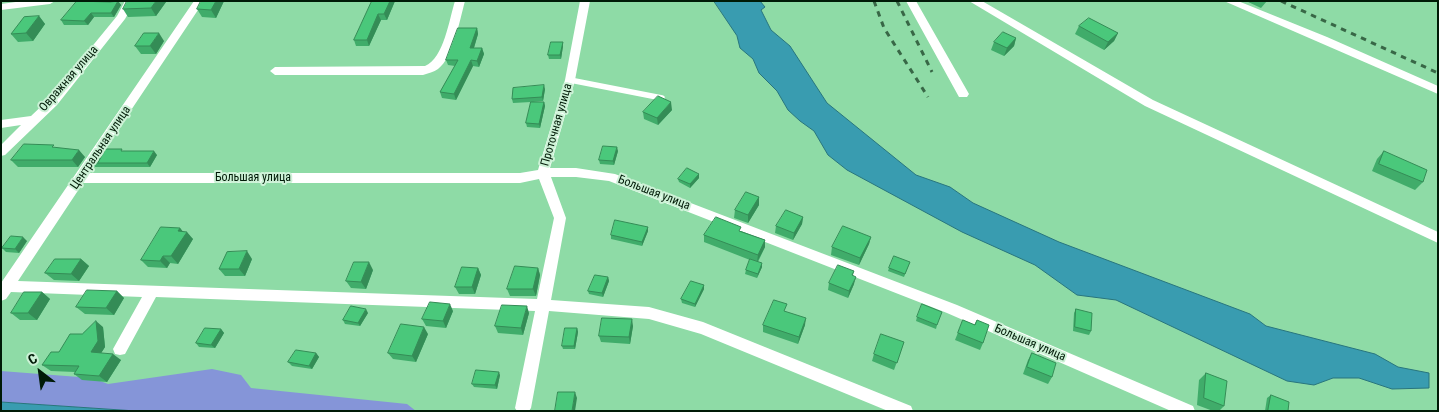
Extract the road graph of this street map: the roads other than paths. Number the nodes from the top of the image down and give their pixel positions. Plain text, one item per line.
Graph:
1 (50, 1) edge
2 (130, 1) edge
3 (199, 1) edge
4 (460, 1) edge
5 (585, 1) edge
6 (911, 1) edge
7 (974, 1) edge
8 (1229, 1) edge
9 (1, 7) edge
10 (275, 71) dead end
11 (570, 80) junction
12 (1438, 90) edge
13 (963, 94) dead end
14 (662, 98) edge
15 (33, 120) junction
16 (1, 124) edge
17 (1, 152) edge
18 (543, 172) junction
19 (81, 178) junction
20 (1438, 238) edge
21 (4, 290) edge
22 (152, 291) junction
23 (541, 305) junction
24 (120, 349) dead end
25 (523, 408) dead end
26 (906, 411) edge
27 (1188, 411) edge

1 - 9 street
2 - 15 street, Овражная улица
3 - 19 street, Центральная улица
4 - 10 street
5 - 11 street, Проточная улица
6 - 13 street
7 - 20 street
8 - 12 street
11 - 14 lane
11 - 18 street, Проточная улица
15 - 16 street
15 - 17 street, Овражная улица
18 - 19 street, Большая улица
18 - 23 street, Проточная улица
18 - 27 street, Большая улица
19 - 21 street, Центральная улица
21 - 22 street
22 - 23 street
22 - 24 street
23 - 25 street, Проточная улица
23 - 26 street

